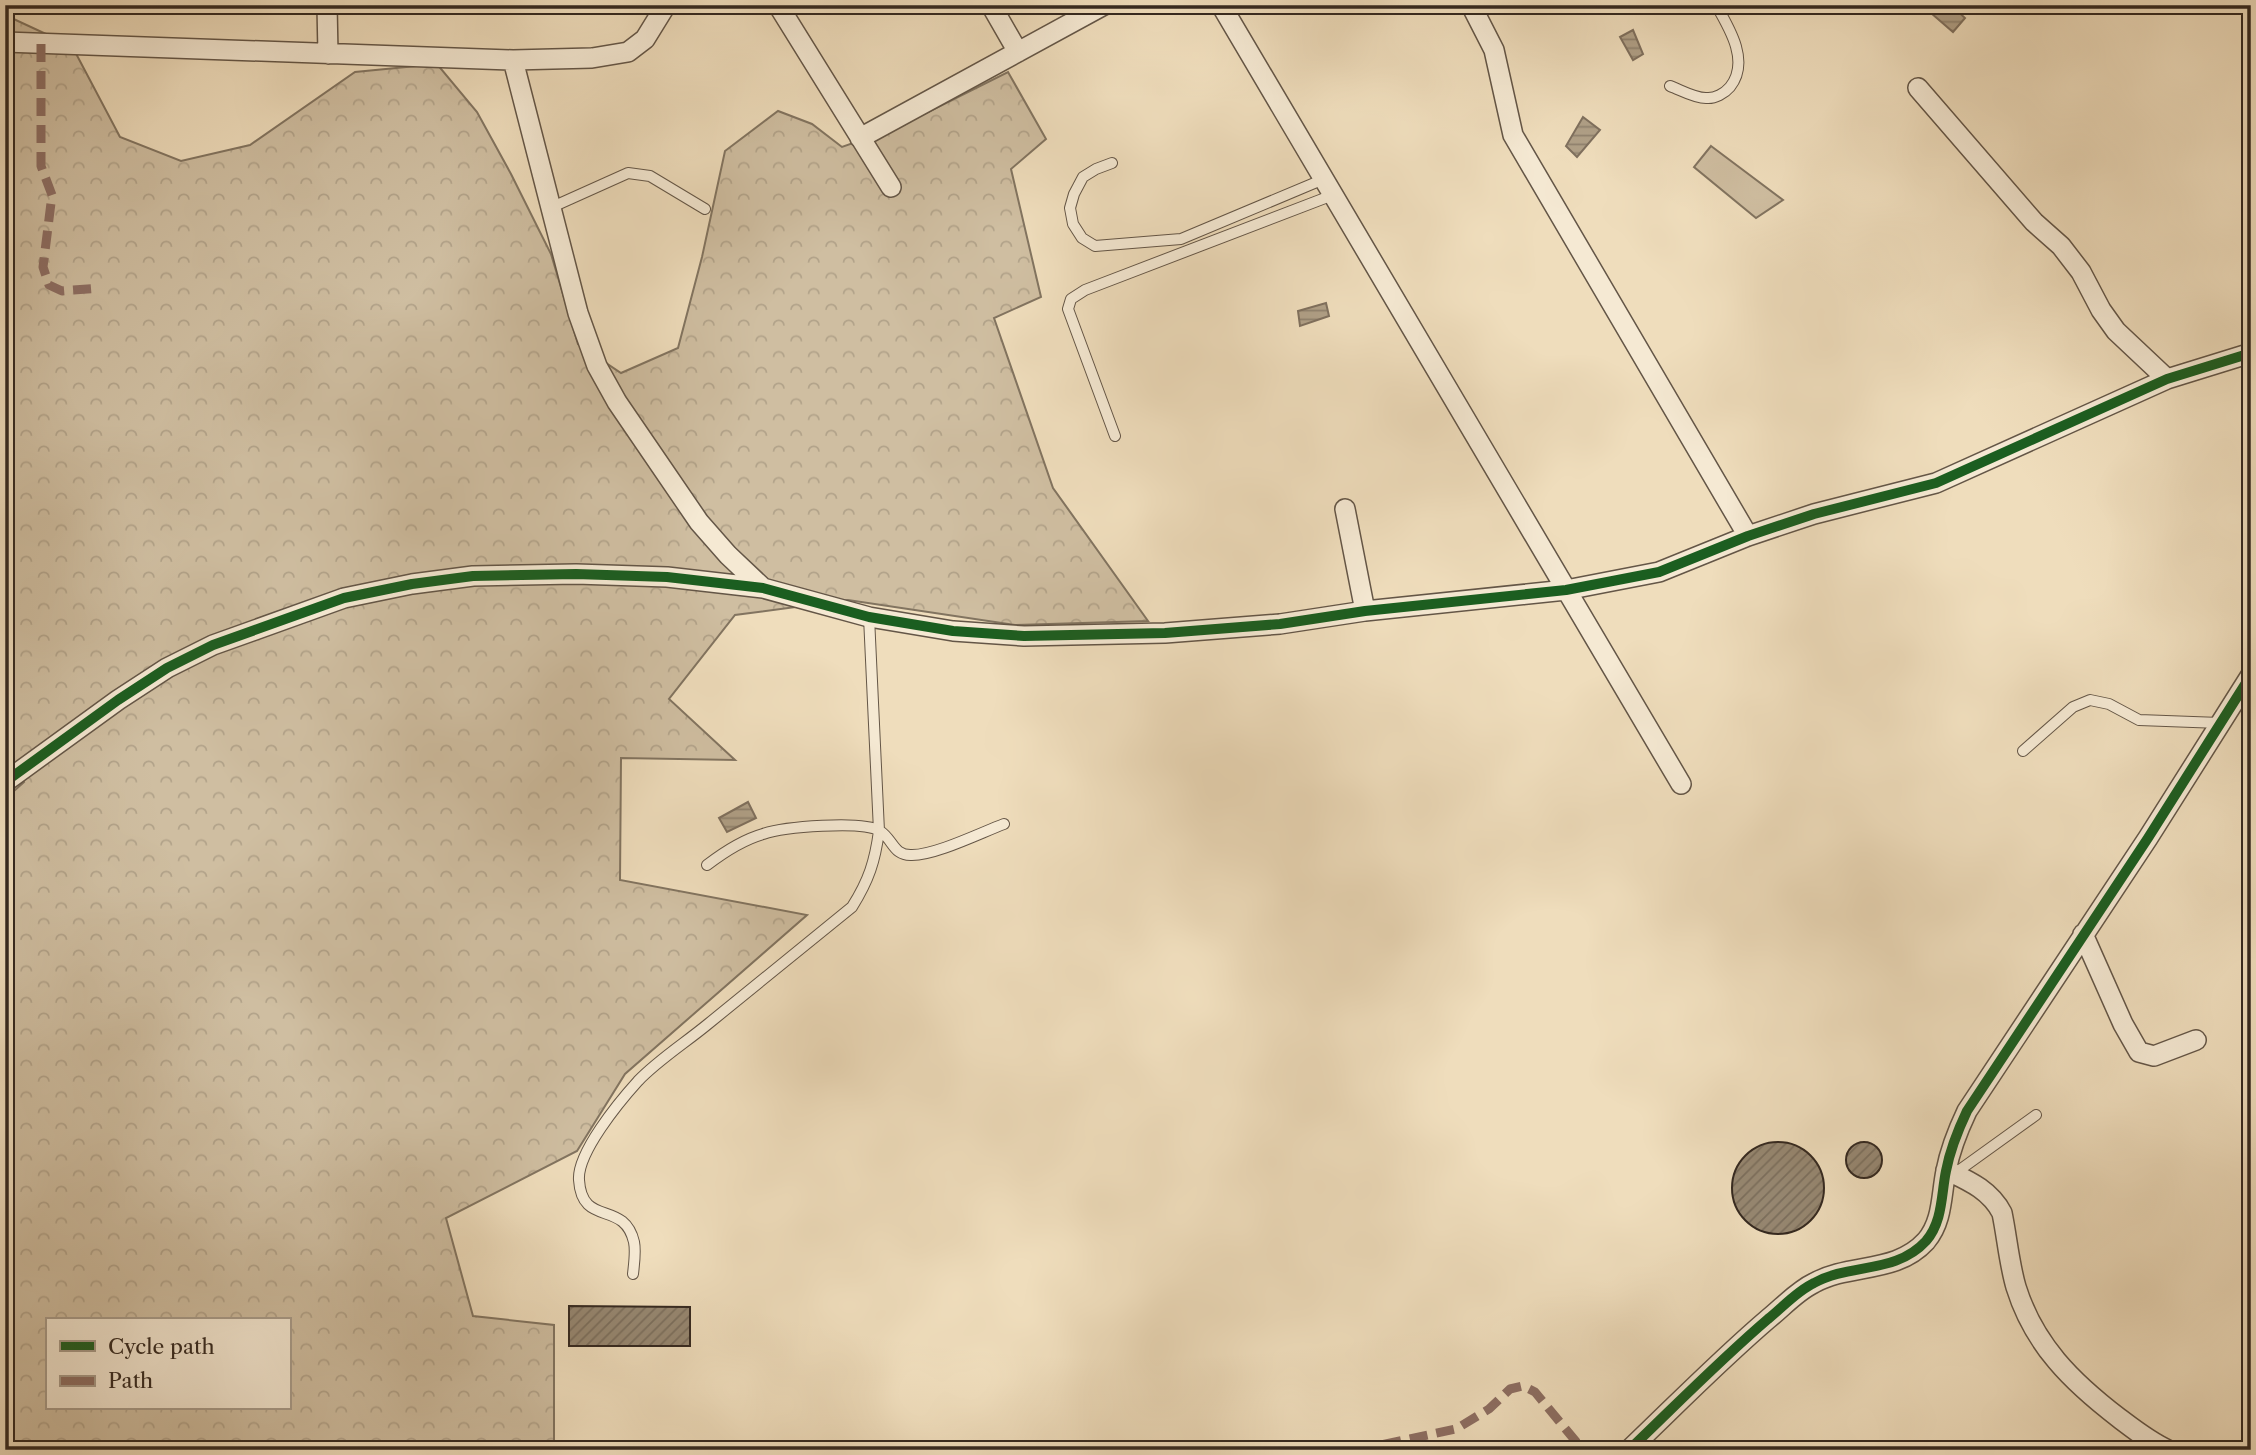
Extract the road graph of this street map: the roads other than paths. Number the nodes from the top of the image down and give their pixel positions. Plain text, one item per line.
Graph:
1 (327, 5) edge
2 (666, 5) edge
3 (778, 5) edge
4 (990, 5) edge
5 (1104, 5) edge
6 (1221, 5) edge
7 (1471, 5) edge
8 (1716, 5) edge
9 (5, 42) edge
10 (1018, 52) junction
11 (328, 54) junction
12 (513, 60) junction
13 (1670, 86) dead end
14 (1918, 88) dead end
15 (860, 138) junction
16 (1112, 163) dead end
17 (891, 187) dead end
18 (1328, 187) junction
19 (551, 208) junction
20 (705, 209) dead end
21 (2251, 353) edge
22 (2167, 379) junction
23 (1115, 436) dead end
24 (1345, 509) dead end
25 (1748, 536) junction
26 (763, 588) junction
27 (1566, 590) junction
28 (1365, 611) junction
29 (869, 617) junction
30 (2251, 675) edge
31 (2220, 723) junction
32 (2023, 751) dead end
33 (5, 782) edge
34 (1681, 783) dead end
35 (1004, 824) dead end
36 (880, 831) junction
37 (706, 865) dead end
38 (2083, 934) junction
39 (2196, 1040) dead end
40 (2036, 1115) dead end
41 (1950, 1172) junction
42 (633, 1274) dead end
43 (1629, 1450) edge
44 (2168, 1450) edge

1 - 11 street
2 - 12 street
3 - 15 street
4 - 10 street
5 - 10 street
6 - 18 street
7 - 25 street
8 - 13 lane
9 - 11 street
10 - 15 street
11 - 12 street
12 - 19 street
14 - 22 street
15 - 17 street
16 - 18 lane
18 - 23 lane
18 - 27 street
19 - 20 lane
19 - 26 street
21 - 22 street
22 - 25 street
24 - 28 street
25 - 27 street
26 - 29 street
26 - 33 street
27 - 28 street
27 - 34 street
28 - 29 street
29 - 36 lane
30 - 31 street
31 - 32 lane
31 - 38 street
35 - 36 lane
36 - 37 lane
36 - 42 lane
38 - 39 street
38 - 41 street
40 - 41 lane
41 - 43 street
41 - 44 street

